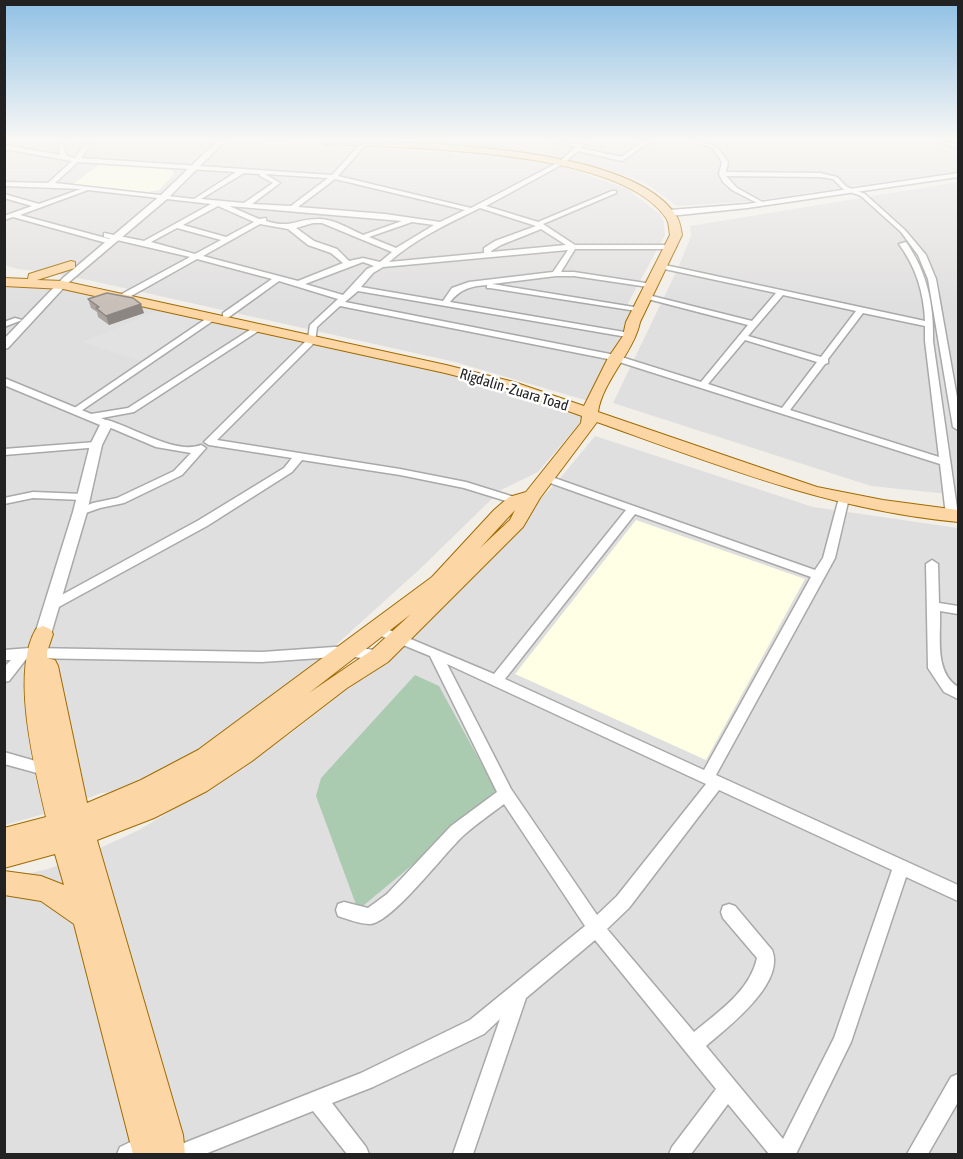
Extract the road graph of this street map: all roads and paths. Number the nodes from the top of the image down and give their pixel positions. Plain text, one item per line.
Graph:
1 (70, 195) edge
2 (150, 195) edge
3 (204, 195) edge
4 (260, 195) edge
5 (307, 195) edge
6 (417, 195) edge
7 (500, 195) edge
8 (607, 195) edge
9 (648, 195) edge
10 (747, 195) edge
11 (829, 195) edge
12 (855, 195) edge
13 (856, 195) edge
14 (4, 196) edge
15 (159, 196) junction
16 (64, 197) joint
17 (196, 200) junction
18 (218, 203) junction
19 (247, 204) junction
20 (763, 204) junction
21 (40, 206) junction
22 (290, 207) junction
23 (476, 208) junction
24 (13, 215) junction
25 (4, 218) edge
26 (672, 218) junction
27 (411, 219) junction
28 (260, 220) junction
29 (441, 224) junction
30 (540, 225) junction
31 (178, 226) junction
32 (290, 227) junction
33 (363, 237) junction
34 (225, 238) junction
35 (109, 239) junction
36 (145, 243) junction
37 (573, 247) junction
38 (397, 250) junction
39 (488, 254) junction
40 (196, 256) junction
41 (667, 257) junction
42 (348, 264) junction
43 (71, 265) junction
44 (381, 265) junction
45 (556, 274) junction
46 (4, 275) edge
47 (28, 277) junction
48 (278, 278) junction
49 (4, 282) edge
50 (59, 282) junction
51 (298, 284) junction
52 (472, 284) junction
53 (356, 288) junction
54 (649, 291) junction
55 (780, 293) junction
56 (124, 296) junction
57 (341, 301) junction
58 (445, 303) junction
59 (640, 310) junction
60 (860, 311) junction
61 (219, 317) junction
62 (18, 320) junction
63 (753, 324) junction
64 (4, 325) edge
65 (930, 325) junction
66 (259, 328) junction
67 (4, 334) edge
68 (630, 336) junction
69 (311, 337) junction
70 (742, 337) junction
71 (4, 346) edge
72 (615, 358) junction
73 (825, 361) junction
74 (4, 381) edge
75 (703, 385) junction
76 (956, 402) edge
77 (131, 410) junction
78 (75, 411) junction
79 (591, 411) junction
80 (786, 411) junction
81 (91, 417) junction
82 (107, 423) junction
83 (958, 427) edge
84 (209, 442) junction
85 (96, 445) junction
86 (198, 451) junction
87 (4, 452) edge
88 (299, 456) junction
89 (944, 462) junction
90 (546, 478) junction
91 (83, 497) junction
92 (844, 498) junction
93 (525, 500) junction
94 (4, 501) edge
95 (633, 509) junction
96 (954, 511) edge
97 (80, 512) junction
98 (932, 564) dead end
99 (819, 575) junction
100 (51, 606) junction
101 (933, 606) junction
102 (958, 610) edge
103 (387, 634) junction
104 (36, 649) junction
105 (349, 651) junction
106 (435, 653) junction
107 (4, 655) edge
108 (380, 656) junction
109 (4, 677) edge
110 (496, 681) junction
111 (958, 694) edge
112 (4, 758) edge
113 (712, 779) junction
114 (51, 782) junction
115 (506, 794) junction
116 (71, 830) junction
117 (14, 838) edge
118 (4, 856) edge
119 (901, 867) junction
120 (4, 883) edge
121 (958, 892) edge
122 (344, 910) dead end
123 (729, 912) dead end
124 (86, 916) junction
125 (596, 928) junction
126 (519, 992) junction
127 (692, 1046) junction
128 (958, 1084) edge
129 (727, 1090) junction
130 (317, 1100) junction
131 (156, 1150) edge
132 (359, 1155) edge
133 (463, 1155) edge
134 (679, 1155) edge
135 (784, 1155) edge
136 (917, 1155) edge

1 - 16 street
2 - 15 street
3 - 17 street
4 - 19 street
5 - 22 street
6 - 23 street
7 - 23 street
8 - 30 street
9 - 26 main road
10 - 20 street
11 - 20 street
12 - 65 street
13 - 76 street
14 - 21 street
15 - 17 street
15 - 35 street
16 - 21 street
17 - 18 street
18 - 19 street
18 - 28 street
18 - 31 street
19 - 22 street
20 - 26 street
21 - 24 street
22 - 27 street
22 - 28 street
23 - 29 street
23 - 30 street
24 - 25 street
24 - 35 street
26 - 41 main road
27 - 29 street
27 - 33 street
28 - 32 street
28 - 34 street
29 - 38 street
30 - 37 street
30 - 39 street
31 - 34 street
31 - 36 street
32 - 33 street
32 - 42 street
33 - 38 street
34 - 40 street
35 - 36 street
35 - 43 street
35 - 50 street
36 - 40 street
37 - 39 street
37 - 41 street
37 - 45 street
38 - 44 street
39 - 44 street
40 - 48 street
40 - 56 street
41 - 54 main road
41 - 55 street
42 - 44 street
42 - 51 street
43 - 47 main road
43 - 50 street
44 - 53 street
45 - 52 street
45 - 54 street
46 - 47 main road
47 - 50 main road
48 - 51 street
48 - 61 street
49 - 50 main road
50 - 56 main road, Rigdalin -Zuara Toad
50 - 62 street
50 - 71 street
51 - 57 street
52 - 58 street
52 - 59 street
53 - 57 street
53 - 58 street
54 - 59 main road
54 - 63 street
55 - 60 street
55 - 63 street
56 - 61 main road, Rigdalin -Zuara Toad
57 - 69 street
57 - 72 street
58 - 68 street
59 - 68 main road
60 - 65 street
60 - 73 street
61 - 66 main road, Rigdalin -Zuara Toad
61 - 69 main road, Rigdalin -Zuara Toad
61 - 78 street
62 - 64 street
62 - 67 street
63 - 70 street
65 - 89 street
66 - 69 main road, Rigdalin -Zuara Toad
66 - 77 street
68 - 72 main road
69 - 79 main road, Rigdalin -Zuara Toad
69 - 84 street
70 - 73 street
70 - 75 street
72 - 75 street
72 - 79 main road
73 - 80 street
74 - 78 street
75 - 80 street
76 - 83 street
77 - 81 street
77 - 82 street
78 - 81 street
79 - 90 main road
79 - 92 main road, Rigdalin -Zuara Toad
79 - 96 main road, Rigdalin -Zuara Toad
80 - 89 street
81 - 82 street
82 - 85 street
82 - 86 street
84 - 86 street
84 - 88 street
85 - 87 street
85 - 91 street
86 - 97 street
88 - 93 street
88 - 100 street
89 - 96 street
90 - 93 main road
90 - 95 street
91 - 94 street
91 - 97 street
92 - 96 main road, Rigdalin -Zuara Toad
92 - 99 street
93 - 103 main road
95 - 99 street
95 - 110 street
97 - 100 street
98 - 101 street
99 - 113 street
100 - 104 street
101 - 102 street
101 - 111 street
103 - 105 main road
103 - 106 street
103 - 108 main road
104 - 105 street
104 - 107 street
104 - 109 street
104 - 114 main road
104 - 116 main road
105 - 108 street
105 - 116 main road
106 - 110 street
106 - 115 street
108 - 116 main road
110 - 113 street
112 - 114 street
113 - 119 street
113 - 125 street
114 - 116 main road
114 - 117 main road
115 - 122 street
115 - 125 street
116 - 117 main road
116 - 118 main road
116 - 124 main road
116 - 131 main road
119 - 121 street
119 - 135 street
120 - 124 main road
123 - 127 street
124 - 131 main road
125 - 126 street
125 - 127 street
126 - 130 street
126 - 133 street
127 - 129 street
128 - 136 street
129 - 134 street
129 - 135 street
130 - 131 street
130 - 132 street

